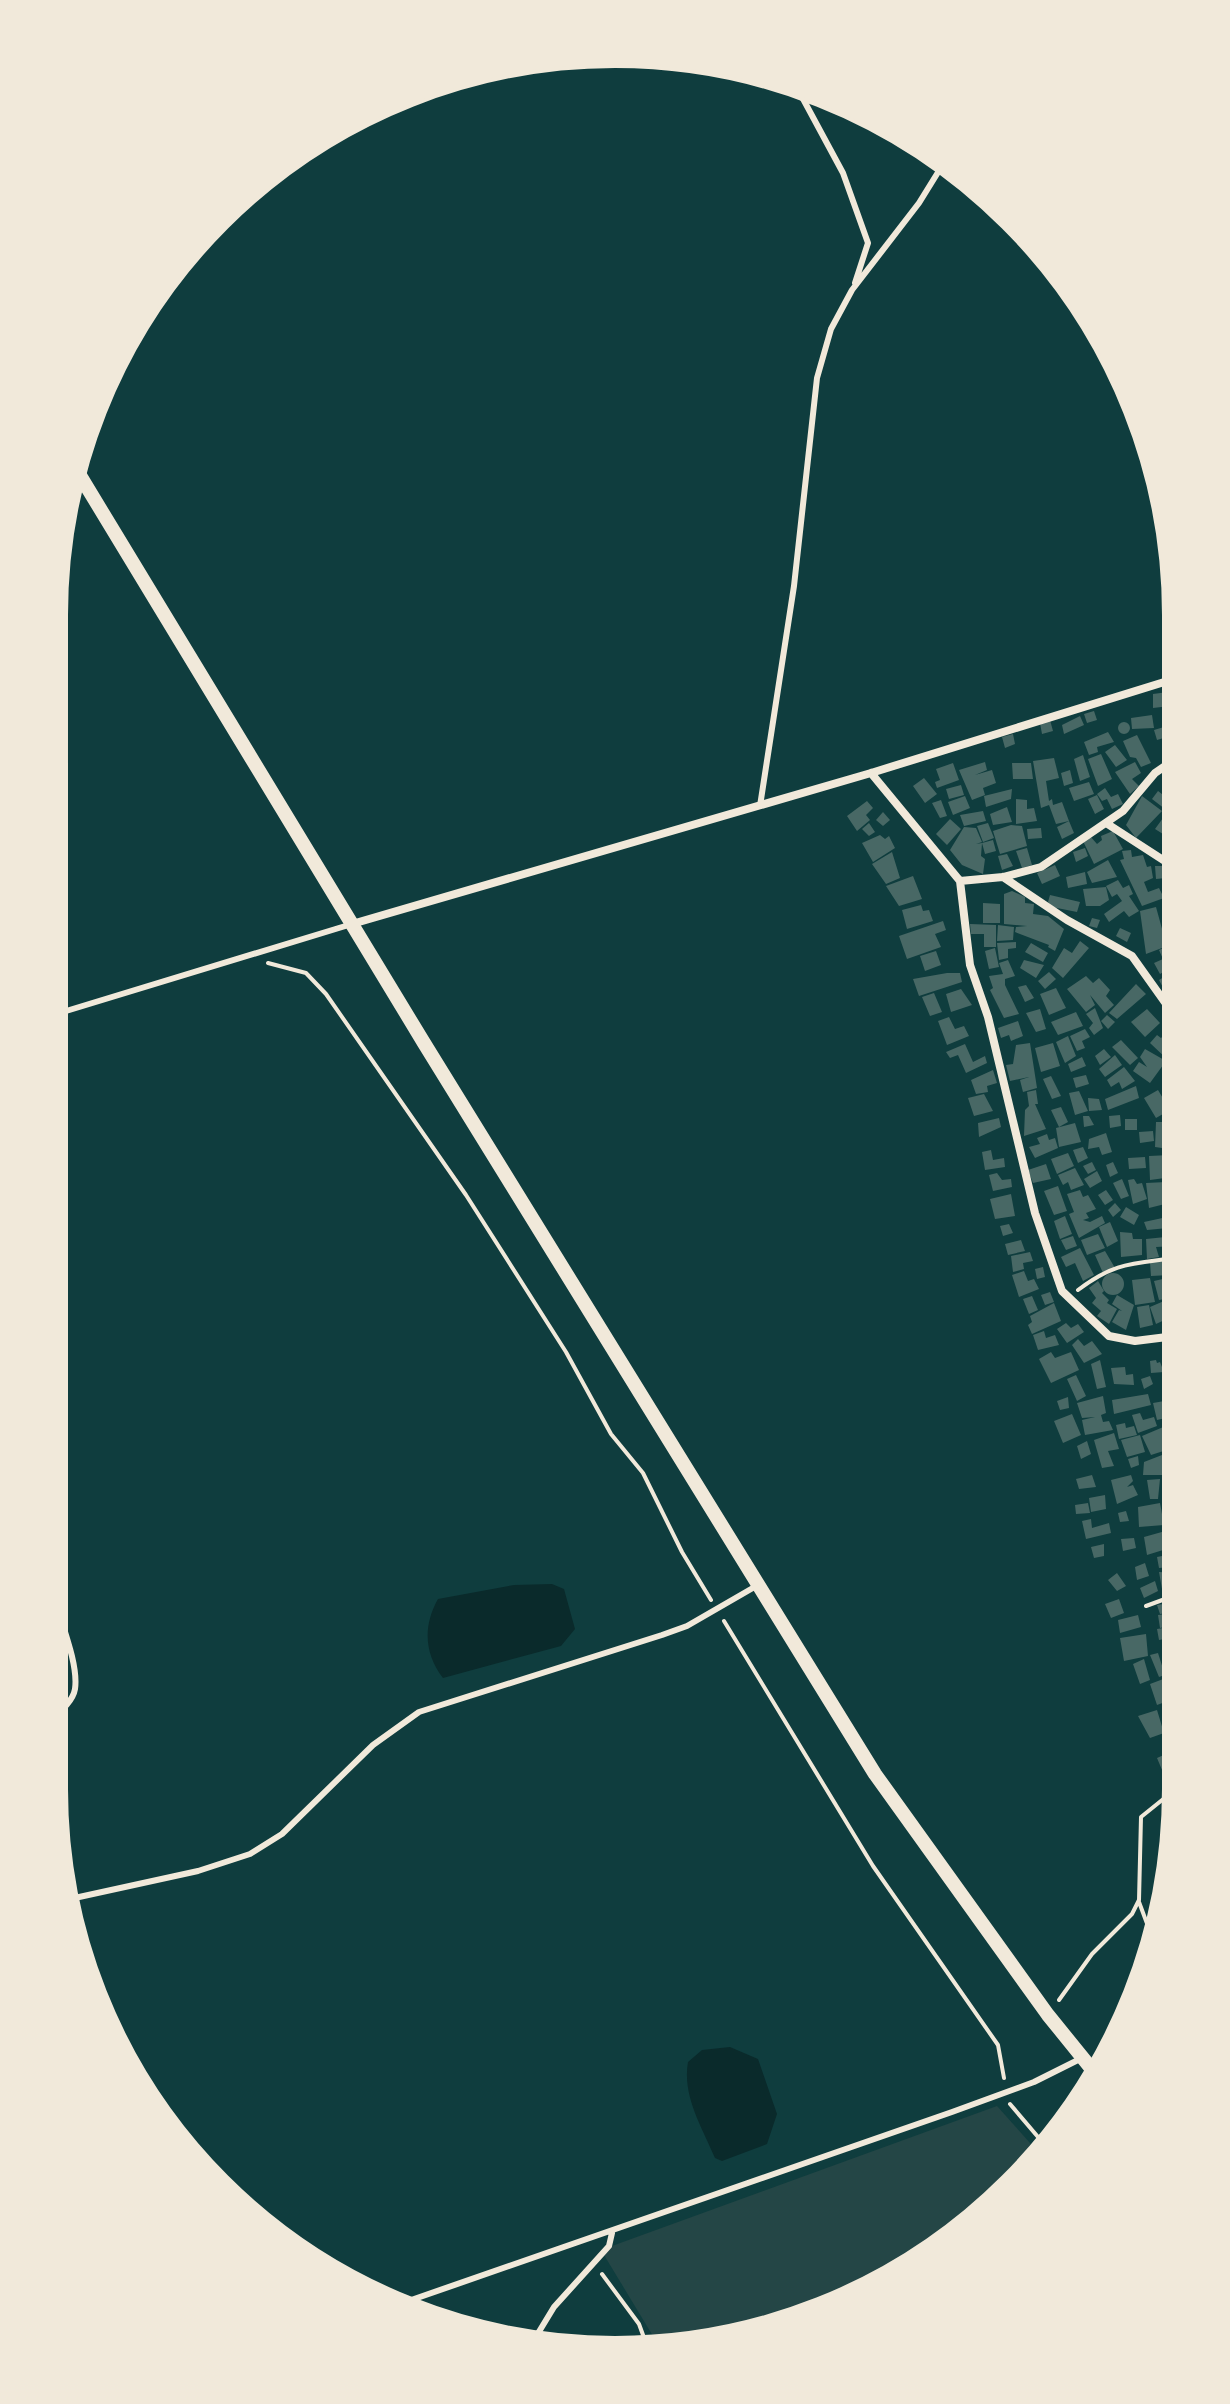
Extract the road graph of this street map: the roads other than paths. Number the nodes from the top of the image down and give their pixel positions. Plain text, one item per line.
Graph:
1 (804, 100) edge
2 (938, 172) edge
3 (852, 290) junction
4 (83, 481) edge
5 (1164, 682) edge
6 (1164, 765) edge
7 (871, 773) junction
8 (760, 806) junction
9 (1106, 823) junction
10 (1164, 861) edge
11 (1003, 877) junction
12 (960, 881) junction
13 (352, 924) junction
14 (1164, 1001) edge
15 (66, 1011) edge
16 (1164, 1337) edge
17 (758, 1585) junction
18 (66, 1643) edge
19 (66, 1704) edge
20 (77, 1897) edge
21 (1082, 2058) junction
22 (1089, 2066) edge
23 (612, 2233) junction
24 (414, 2299) edge
25 (539, 2332) edge

1 - 3 lane
2 - 3 lane
3 - 8 lane
4 - 13 street
5 - 7 street
6 - 9 street
7 - 8 street
7 - 12 street
8 - 13 street
9 - 10 street
9 - 11 street
11 - 12 street
11 - 14 street
12 - 16 street
13 - 15 lane
13 - 17 street
17 - 20 lane
17 - 21 street
18 - 19 lane
21 - 22 street
21 - 23 lane
23 - 24 lane
23 - 25 lane

